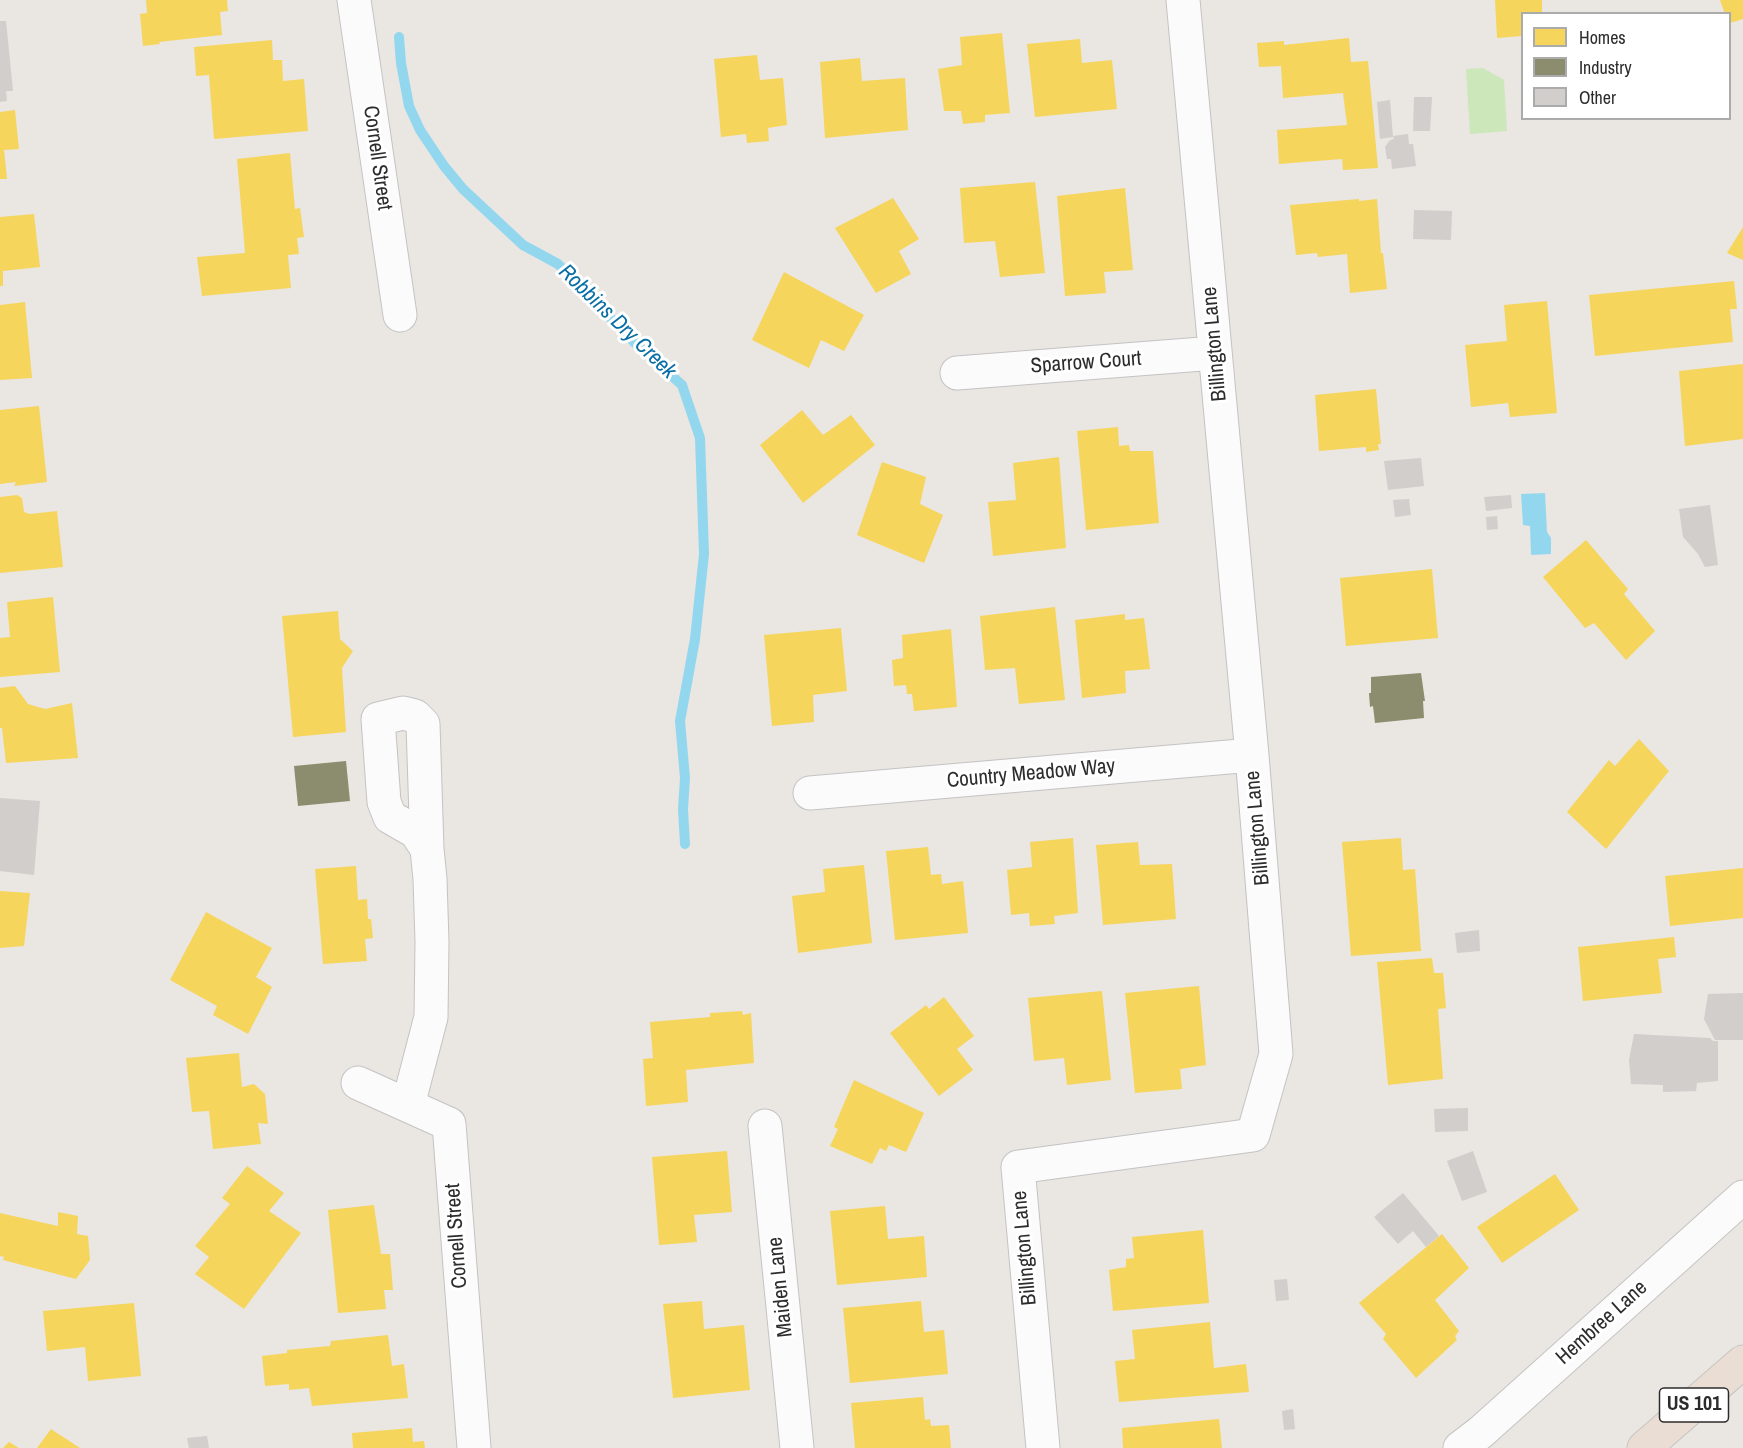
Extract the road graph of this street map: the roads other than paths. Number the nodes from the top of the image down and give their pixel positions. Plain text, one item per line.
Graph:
1 (354, 0) edge
2 (1183, 0) edge
3 (400, 315) dead end
4 (1215, 353) junction
5 (957, 373) dead end
6 (1252, 755) junction
7 (810, 793) dead end
8 (427, 849) dead end
9 (358, 1083) dead end
10 (408, 1105) junction
11 (765, 1126) dead end
12 (1743, 1197) edge
13 (1743, 1362) edge
14 (474, 1448) edge
15 (796, 1448) edge
16 (1043, 1448) edge
17 (1460, 1448) edge
18 (1644, 1448) edge

1 - 3 street, Cornell Street
2 - 4 street, Billington Lane
4 - 5 street, Sparrow Court
4 - 6 street, Billington Lane
6 - 7 street, Country Meadow Way
6 - 16 street, Billington Lane
8 - 10 street
9 - 10 street, Cornell Street
10 - 14 street, Cornell Street
11 - 15 street, Maiden Lane
12 - 17 street, Hembree Lane
13 - 18 highway, US 101

